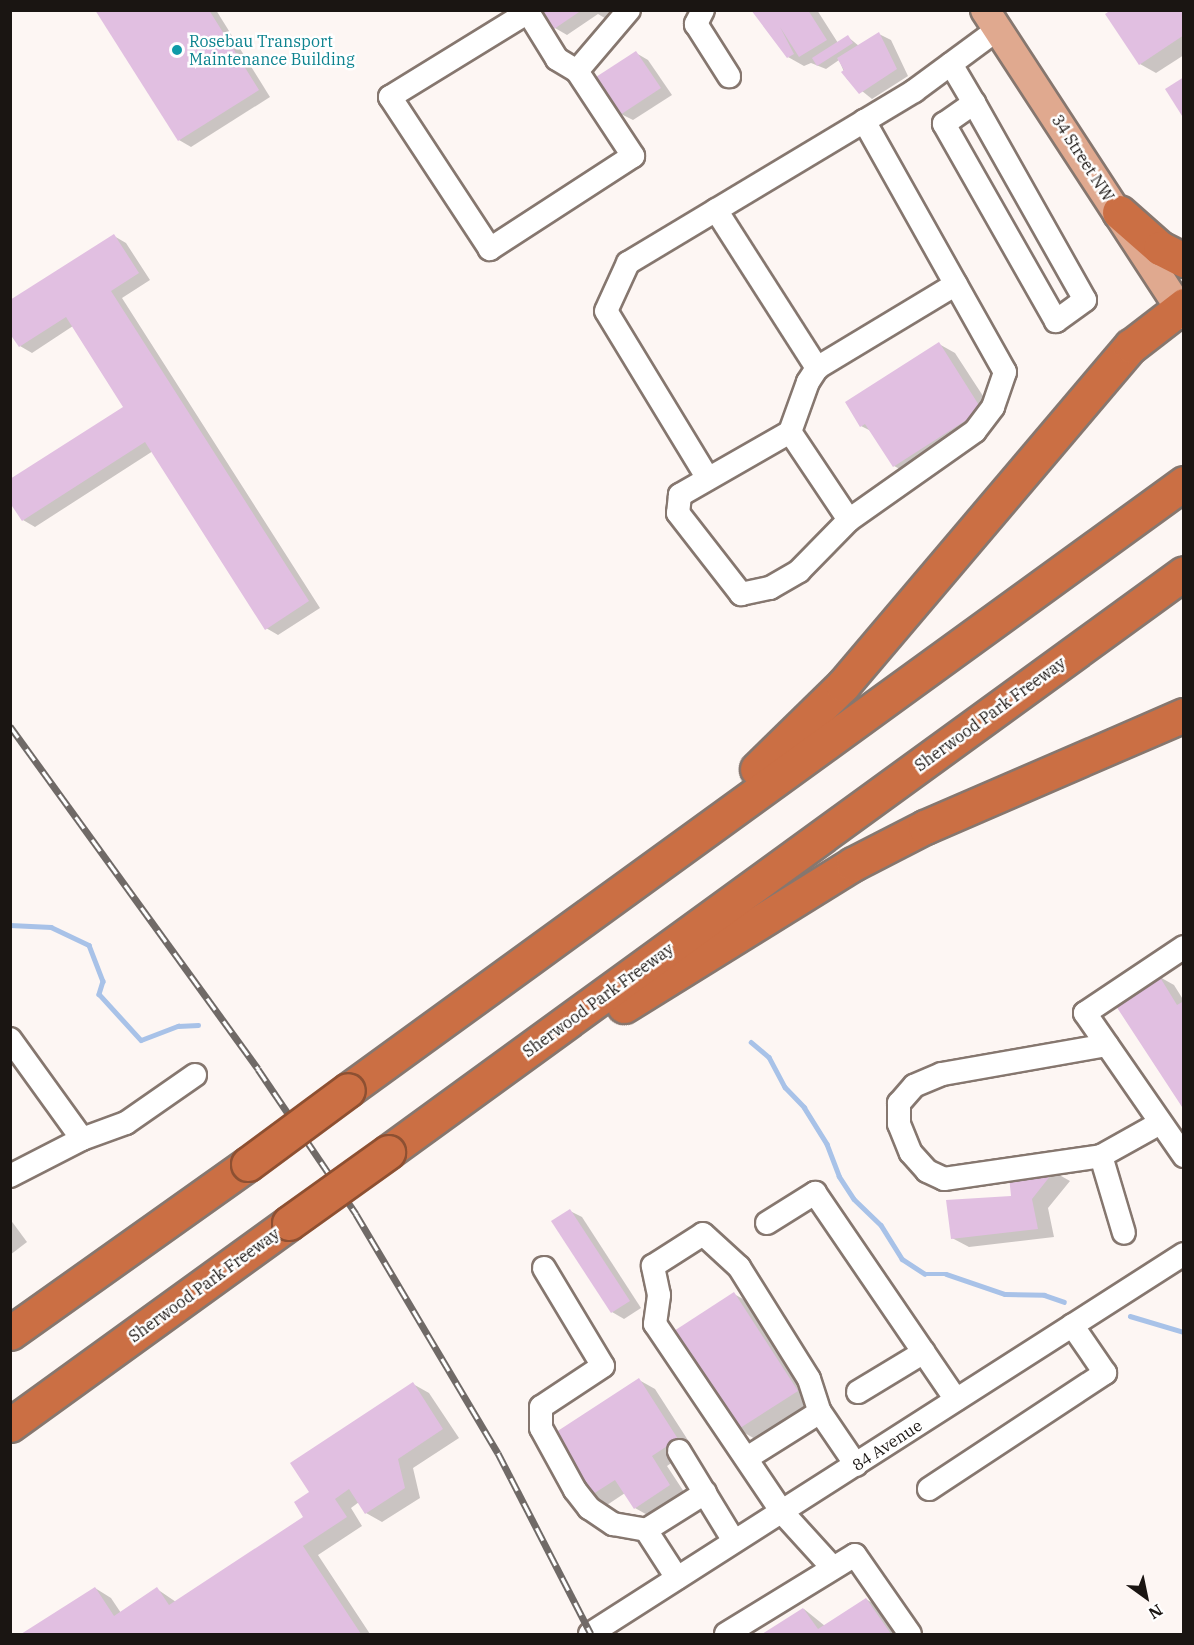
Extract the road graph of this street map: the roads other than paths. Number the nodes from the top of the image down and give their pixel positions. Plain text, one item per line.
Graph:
1 (629, 10) edge
2 (703, 10) edge
3 (992, 20) edge
4 (951, 63) junction
5 (577, 71) junction
6 (729, 76) dead end
7 (974, 103) junction
8 (864, 121) junction
9 (716, 210) junction
10 (1119, 212) junction
11 (1184, 260) edge
12 (956, 284) junction
13 (1182, 309) edge
14 (818, 368) junction
15 (790, 432) junction
16 (707, 477) junction
17 (1184, 483) edge
18 (849, 520) junction
19 (1184, 573) edge
20 (1184, 715) edge
21 (647, 870) junction
22 (1184, 947) edge
23 (10, 1039) edge
24 (1107, 1045) junction
25 (195, 1075) dead end
26 (437, 1117) junction
27 (1160, 1123) junction
28 (82, 1139) junction
29 (1101, 1156) junction
30 (1184, 1156) edge
31 (10, 1176) edge
32 (768, 1223) dead end
33 (1124, 1233) dead end
34 (1184, 1254) edge
35 (544, 1268) dead end
36 (1071, 1325) junction
37 (10, 1333) edge
38 (924, 1353) junction
39 (858, 1392) dead end
40 (956, 1400) junction
41 (820, 1412) junction
42 (10, 1425) edge
43 (679, 1451) dead end
44 (747, 1458) junction
45 (856, 1465) junction
46 (929, 1489) dead end
47 (705, 1493) junction
48 (782, 1512) junction
49 (646, 1530) junction
50 (735, 1541) junction
51 (832, 1567) junction
52 (677, 1578) junction
53 (590, 1635) edge
54 (726, 1635) edge
55 (910, 1635) edge

1 - 5 street
2 - 6 street
3 - 4 street
3 - 10 main road, 34 Street NW
4 - 7 street
4 - 8 street
5 - 5 street
7 - 7 street
8 - 9 street
8 - 12 street
9 - 14 street
9 - 16 street
10 - 11 highway
10 - 13 main road, 34 Street NW
12 - 14 street
12 - 18 street
13 - 21 highway
14 - 15 street
15 - 16 street
15 - 18 street
16 - 18 street
17 - 21 highway
19 - 26 highway, Sherwood Park Freeway
20 - 26 highway
21 - 37 highway, bridge
22 - 24 street
23 - 28 street
24 - 27 street
24 - 29 street
25 - 28 street
26 - 42 highway, Sherwood Park Freeway, bridge
27 - 29 street
27 - 30 street
28 - 31 street
29 - 33 street
32 - 38 street
34 - 36 street, 84 Avenue
35 - 49 street
36 - 40 street, 84 Avenue
36 - 46 street
38 - 39 street
38 - 40 street
40 - 45 street, 84 Avenue
41 - 44 street
41 - 44 street
41 - 45 street
43 - 47 street
44 - 48 street
45 - 48 street, 84 Avenue
47 - 49 street
47 - 50 street
48 - 50 street, 84 Avenue
48 - 51 street
49 - 52 street
50 - 52 street, 84 Avenue
51 - 54 street
51 - 55 street
52 - 53 street, 84 Avenue

